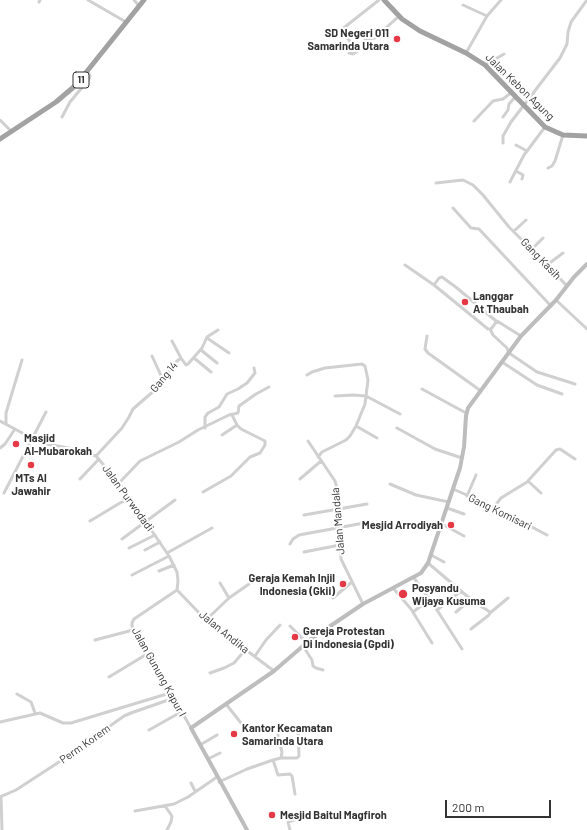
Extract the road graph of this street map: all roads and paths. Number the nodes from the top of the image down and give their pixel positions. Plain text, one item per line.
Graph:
1 (88, 0) edge
2 (134, 0) edge
3 (144, 0) edge
4 (379, 0) edge
5 (384, 0) edge
6 (494, 0) edge
7 (587, 0) edge
8 (500, 1) edge
9 (463, 5) dead end
10 (139, 6) junction
11 (400, 16) junction
12 (488, 16) junction
13 (127, 22) junction
14 (353, 45) dead end
15 (349, 53) dead end
16 (466, 53) junction
17 (504, 54) dead end
18 (485, 65) junction
19 (88, 71) junction
20 (514, 94) junction
21 (524, 105) junction
22 (62, 117) dead end
23 (503, 117) dead end
24 (0, 120) edge
25 (474, 121) dead end
26 (546, 127) junction
27 (12, 131) junction
28 (563, 134) junction
29 (587, 136) edge
30 (0, 139) edge
31 (503, 143) dead end
32 (516, 145) dead end
33 (527, 152) junction
34 (548, 168) dead end
35 (516, 171) junction
36 (522, 180) dead end
37 (510, 182) dead end
38 (436, 183) dead end
39 (453, 208) dead end
40 (526, 220) dead end
41 (514, 231) junction
42 (543, 238) dead end
43 (532, 249) junction
44 (563, 253) dead end
45 (547, 264) junction
46 (587, 264) edge
47 (405, 265) dead end
48 (434, 285) junction
49 (566, 286) junction
50 (556, 300) junction
51 (551, 306) junction
52 (496, 321) junction
53 (490, 329) junction
54 (587, 329) edge
55 (218, 330) dead end
56 (427, 336) dead end
57 (521, 336) junction
58 (206, 338) junction
59 (172, 341) dead end
60 (201, 350) junction
61 (228, 353) dead end
62 (509, 353) junction
63 (152, 356) dead end
64 (181, 358) junction
65 (194, 358) junction
66 (22, 360) dead end
67 (502, 362) junction
68 (217, 363) dead end
69 (254, 368) dead end
70 (211, 372) dead end
71 (307, 375) dead end
72 (163, 380) junction
73 (575, 384) dead end
74 (269, 387) dead end
75 (422, 389) dead end
76 (481, 391) junction
77 (562, 394) dead end
78 (335, 396) dead end
79 (366, 396) junction
80 (46, 412) dead end
81 (466, 413) junction
82 (400, 414) dead end
83 (232, 415) junction
84 (0, 421) edge
85 (6, 424) junction
86 (237, 425) junction
87 (356, 426) junction
88 (205, 428) junction
89 (397, 428) dead end
90 (15, 429) junction
91 (222, 435) dead end
92 (377, 438) dead end
93 (32, 439) junction
94 (308, 441) dead end
95 (0, 448) edge
96 (318, 457) junction
97 (97, 458) junction
98 (462, 458) junction
99 (575, 459) dead end
100 (321, 461) junction
101 (476, 475) dead end
102 (80, 479) dead end
103 (300, 479) dead end
104 (528, 480) junction
105 (119, 483) junction
106 (390, 484) dead end
107 (453, 489) junction
108 (203, 492) dead end
109 (4, 493) dead end
110 (541, 493) dead end
111 (467, 496) junction
112 (129, 499) junction
113 (175, 500) dead end
114 (449, 502) junction
115 (367, 504) dead end
116 (447, 508) junction
117 (494, 508) junction
118 (338, 509) junction
119 (464, 514) dead end
120 (304, 516) dead end
121 (146, 521) junction
122 (90, 522) dead end
123 (364, 523) dead end
124 (442, 524) junction
125 (212, 528) dead end
126 (340, 528) junction
127 (155, 535) junction
128 (464, 536) dead end
129 (547, 536) dead end
130 (122, 539) dead end
131 (160, 542) junction
132 (290, 544) dead end
133 (340, 545) junction
134 (129, 548) dead end
135 (145, 550) dead end
136 (304, 552) dead end
137 (168, 555) junction
138 (431, 555) junction
139 (444, 562) dead end
140 (428, 563) junction
141 (174, 564) junction
142 (159, 571) dead end
143 (132, 575) dead end
144 (414, 578) junction
145 (352, 582) junction
146 (220, 583) dead end
147 (249, 584) dead end
148 (393, 588) junction
149 (177, 590) junction
150 (461, 591) junction
151 (229, 598) junction
152 (333, 598) dead end
153 (508, 598) dead end
154 (430, 599) junction
155 (471, 599) junction
156 (363, 604) junction
157 (437, 610) junction
158 (413, 612) junction
159 (456, 612) dead end
160 (490, 613) junction
161 (206, 620) junction
162 (280, 624) dead end
163 (290, 626) dead end
164 (471, 629) dead end
165 (133, 630) junction
166 (95, 640) dead end
167 (432, 643) dead end
168 (305, 644) junction
169 (246, 649) junction
170 (462, 650) dead end
171 (147, 654) junction
172 (255, 656) junction
173 (323, 670) dead end
174 (274, 671) junction
175 (210, 673) dead end
176 (108, 677) dead end
177 (170, 693) junction
178 (17, 694) dead end
179 (174, 698) junction
180 (226, 704) junction
181 (181, 712) junction
182 (35, 713) junction
183 (0, 722) edge
184 (241, 723) dead end
185 (278, 727) dead end
186 (191, 728) junction
187 (298, 729) dead end
188 (149, 730) dead end
189 (217, 734) dead end
190 (200, 745) junction
191 (220, 753) dead end
192 (281, 758) junction
193 (208, 759) junction
194 (273, 760) junction
195 (217, 777) junction
196 (219, 782) junction
197 (191, 783) dead end
198 (195, 792) junction
199 (295, 794) dead end
200 (1, 797) edge
201 (166, 806) junction
202 (135, 811) dead end
203 (305, 813) dead end
204 (2, 830) edge
205 (168, 830) edge
206 (247, 830) edge
207 (290, 830) edge

1 - 13 street
2 - 10 street
3 - 10 highway, 11
4 - 14 street
5 - 11 highway, Jalan Kebon Agung
6 - 8 street
7 - 21 street
8 - 12 street
9 - 12 street
10 - 13 highway, 11
11 - 15 street
11 - 16 highway, Jalan Kebon Agung
12 - 16 street
13 - 19 highway, 11
16 - 18 highway, Jalan Kebon Agung
17 - 18 street
18 - 20 highway, Jalan Kebon Agung
19 - 22 street
19 - 27 highway, 11
20 - 21 highway, Jalan Kebon Agung
20 - 23 street
20 - 25 street
21 - 26 highway, Jalan Kebon Agung
21 - 31 street
24 - 27 street
26 - 28 highway, Jalan Kebon Agung
26 - 33 street
27 - 30 highway, 11
28 - 29 highway, Jalan Kebon Agung
28 - 34 street
32 - 33 street
33 - 35 street
35 - 36 street
35 - 37 street
38 - 41 street, Gang Kasih
39 - 51 street
40 - 41 street
41 - 43 street, Gang Kasih
42 - 43 street
43 - 45 street, Gang Kasih
44 - 45 street
45 - 49 street, Gang Kasih
46 - 49 main road
47 - 48 street
48 - 52 street
48 - 53 street
49 - 50 main road
50 - 51 main road
50 - 54 street
51 - 57 main road
52 - 53 street
52 - 57 street
53 - 62 street
55 - 58 street
56 - 76 street
57 - 62 main road
58 - 60 street, Gang 14
58 - 61 street
59 - 64 street
60 - 65 street, Gang 14
60 - 68 street
62 - 67 main road
62 - 73 street
63 - 72 street
64 - 65 street, Gang 14
64 - 72 street, Gang 14
65 - 70 street
66 - 85 street
67 - 76 main road
67 - 77 street
69 - 88 street
71 - 79 street
72 - 97 street, Gang 14
74 - 83 street
75 - 81 street
76 - 81 main road
78 - 79 street
79 - 82 street
79 - 87 street
80 - 93 street
81 - 98 main road
83 - 86 street
83 - 88 street
84 - 85 street, Jalan Purwodadi
85 - 90 street, Jalan Purwodadi
86 - 91 street
86 - 108 street
87 - 92 street
87 - 96 street
88 - 105 street
89 - 98 street
90 - 93 street, Jalan Purwodadi
90 - 95 street
93 - 97 street, Jalan Purwodadi
93 - 109 street
94 - 96 street, Jalan Mandala
96 - 100 street, Jalan Mandala
97 - 102 street, Gang 14
97 - 105 street, Jalan Purwodadi
98 - 107 main road
99 - 104 street
100 - 103 street
100 - 118 street, Jalan Mandala
101 - 111 street
104 - 110 street
104 - 117 street
105 - 112 street, Jalan Purwodadi
106 - 114 street
107 - 111 street, Gang Komisari
107 - 114 main road
111 - 117 street, Gang Komisari
112 - 121 street, Jalan Purwodadi
112 - 122 street
113 - 121 street
114 - 116 main road
115 - 118 street
116 - 119 street
116 - 124 main road
117 - 129 street, Gang Komisari
118 - 120 street
118 - 126 street, Jalan Mandala
121 - 127 street, Jalan Purwodadi
121 - 130 street
123 - 126 street
124 - 128 street
124 - 138 main road
125 - 137 street
126 - 132 street
126 - 133 street, Jalan Mandala
127 - 131 street, Jalan Purwodadi
127 - 134 street
131 - 135 street
131 - 137 street, Jalan Purwodadi
133 - 136 street
133 - 145 street, Jalan Mandala
137 - 141 street, Jalan Purwodadi
137 - 143 street
138 - 139 street
138 - 140 main road
140 - 144 main road
140 - 150 street
141 - 142 street
141 - 149 street, Jalan Purwodadi
144 - 148 main road
144 - 154 street
145 - 152 street
145 - 156 street, Jalan Mandala
146 - 151 street
147 - 151 street
148 - 156 main road
148 - 158 street
149 - 161 street, Jalan Andika
149 - 165 street, Jalan Gunung Kapur I
150 - 155 street
150 - 157 street
151 - 161 street
153 - 160 street
154 - 157 street
154 - 158 street
155 - 159 street
155 - 160 street
156 - 168 main road
157 - 170 street
158 - 167 street
160 - 164 street
161 - 169 street, Jalan Andika
162 - 172 street
163 - 168 street
165 - 166 street
165 - 171 street, Jalan Gunung Kapur I
168 - 173 street
168 - 174 main road
169 - 172 street, Jalan Andika
169 - 175 street
171 - 176 street
171 - 177 street, Jalan Gunung Kapur I
172 - 174 street, Jalan Andika
174 - 180 main road
177 - 179 street, Jalan Gunung Kapur I
177 - 182 street
178 - 182 street
179 - 181 street, Jalan Gunung Kapur I
179 - 200 street, Perm Korem
180 - 184 street
180 - 186 main road
181 - 186 street, Jalan Gunung Kapur I
181 - 188 street
182 - 183 street
185 - 192 street
186 - 190 main road
187 - 192 street
189 - 190 street
190 - 193 main road
191 - 193 street
192 - 194 street
193 - 195 main road
194 - 196 street
194 - 199 street
195 - 196 main road
195 - 198 street
196 - 206 main road
197 - 198 street
198 - 201 street
200 - 204 street
201 - 202 street
201 - 205 street
203 - 207 street

